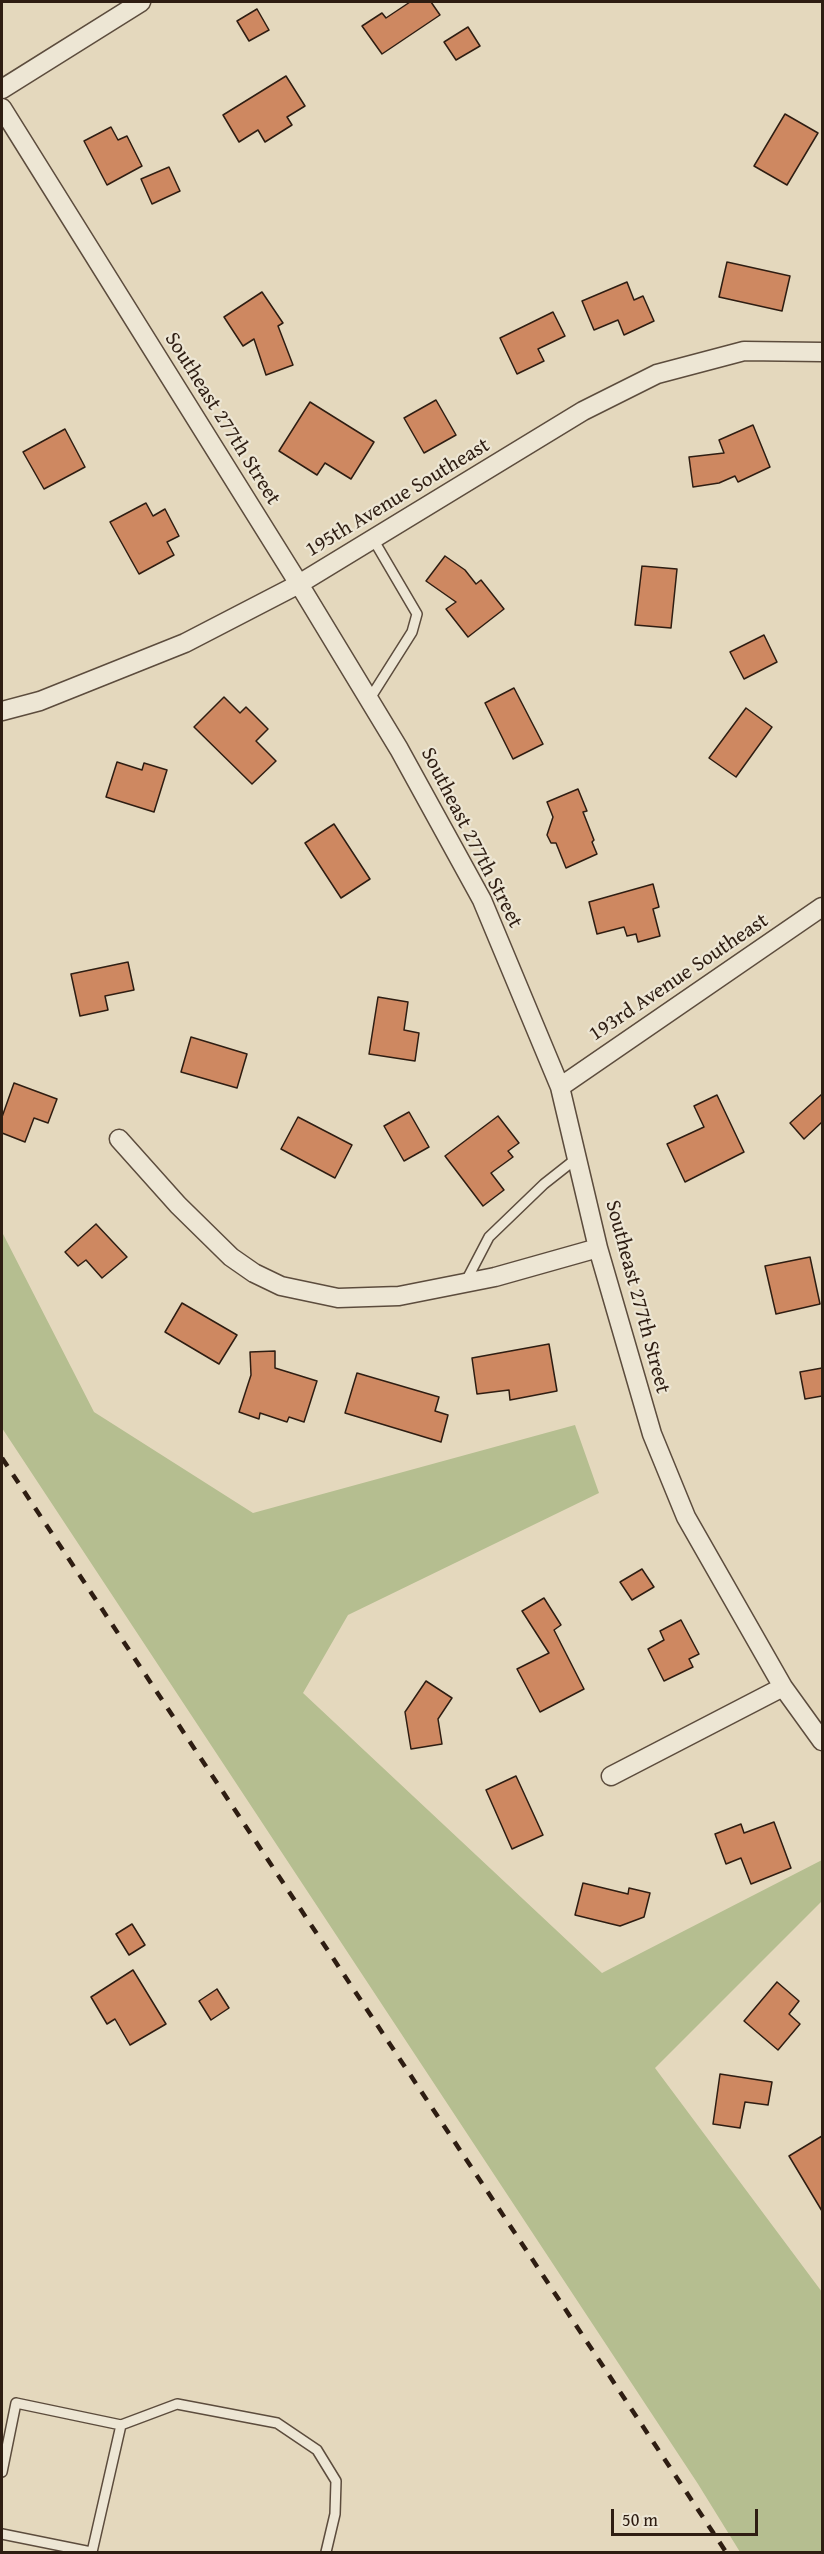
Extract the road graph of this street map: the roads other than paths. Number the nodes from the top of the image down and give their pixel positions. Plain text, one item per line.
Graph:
1 (141, 2) edge
2 (2, 89) edge
3 (2, 108) edge
4 (822, 352) edge
5 (373, 539) junction
6 (299, 584) junction
7 (369, 700) junction
8 (2, 711) edge
9 (822, 907) edge
10 (560, 1087) junction
11 (119, 1139) dead end
12 (577, 1158) junction
13 (598, 1248) junction
14 (465, 1283) junction
15 (783, 1688) junction
16 (822, 1741) edge
17 (611, 1776) dead end
18 (122, 2425) junction
19 (2, 2472) edge
20 (2, 2534) edge
21 (92, 2553) edge
22 (326, 2553) edge

1 - 2 street
3 - 6 street, Southeast 277th Street
4 - 5 street, 195th Avenue Southeast
5 - 6 street, 195th Avenue Southeast
5 - 7 lane
6 - 7 street, Southeast 277th Street
6 - 8 street, 195th Avenue Southeast
7 - 10 street, Southeast 277th Street
9 - 10 street, 193rd Avenue Southeast
10 - 12 street, Southeast 277th Street
11 - 14 street
12 - 13 street, Southeast 277th Street
12 - 14 lane
13 - 14 street
13 - 15 street, Southeast 277th Street
15 - 16 street, Southeast 277th Street
15 - 17 street
18 - 19 lane
18 - 21 lane
18 - 22 lane
20 - 21 lane

